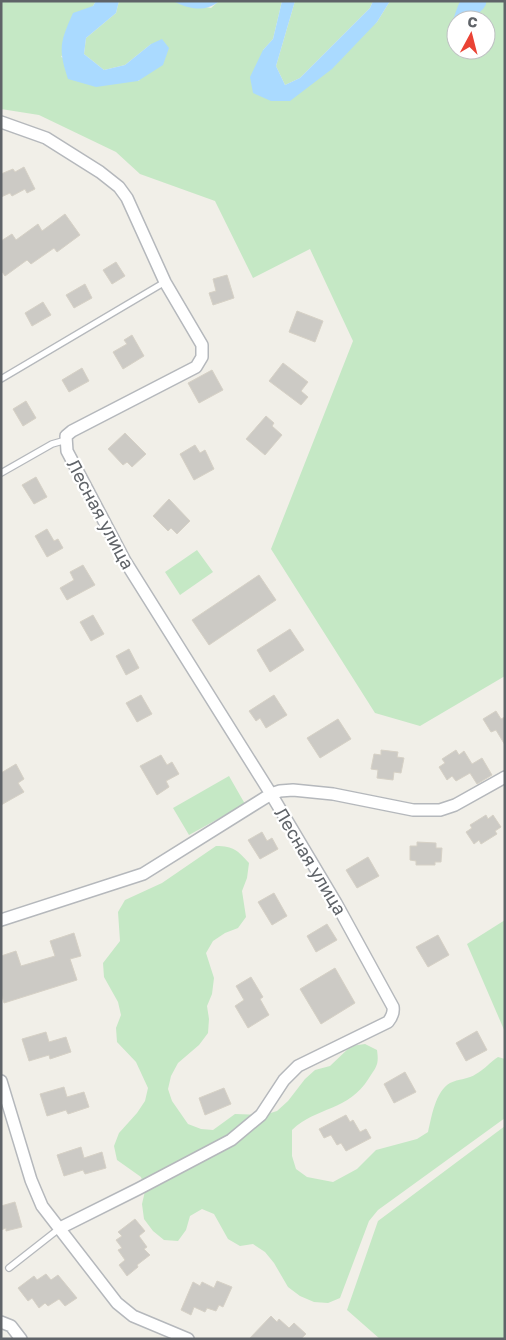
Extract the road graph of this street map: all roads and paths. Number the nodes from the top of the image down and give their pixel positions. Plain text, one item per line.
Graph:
1 (1, 122) edge
2 (165, 282) junction
3 (1, 379) edge
4 (66, 440) junction
5 (1, 473) edge
6 (505, 777) edge
7 (271, 794) junction
8 (1, 920) edge
9 (1, 1081) edge
10 (60, 1228) junction
11 (9, 1268) dead end
12 (1, 1322) edge
13 (21, 1339) edge
14 (188, 1339) edge

1 - 2 street, Лесная улица
2 - 3 lane
2 - 4 street, Лесная улица
4 - 5 lane
4 - 7 street, Лесная улица
6 - 7 street
7 - 8 street
7 - 10 street, Лесная улица
9 - 10 street
10 - 11 lane
10 - 14 street
12 - 13 street

